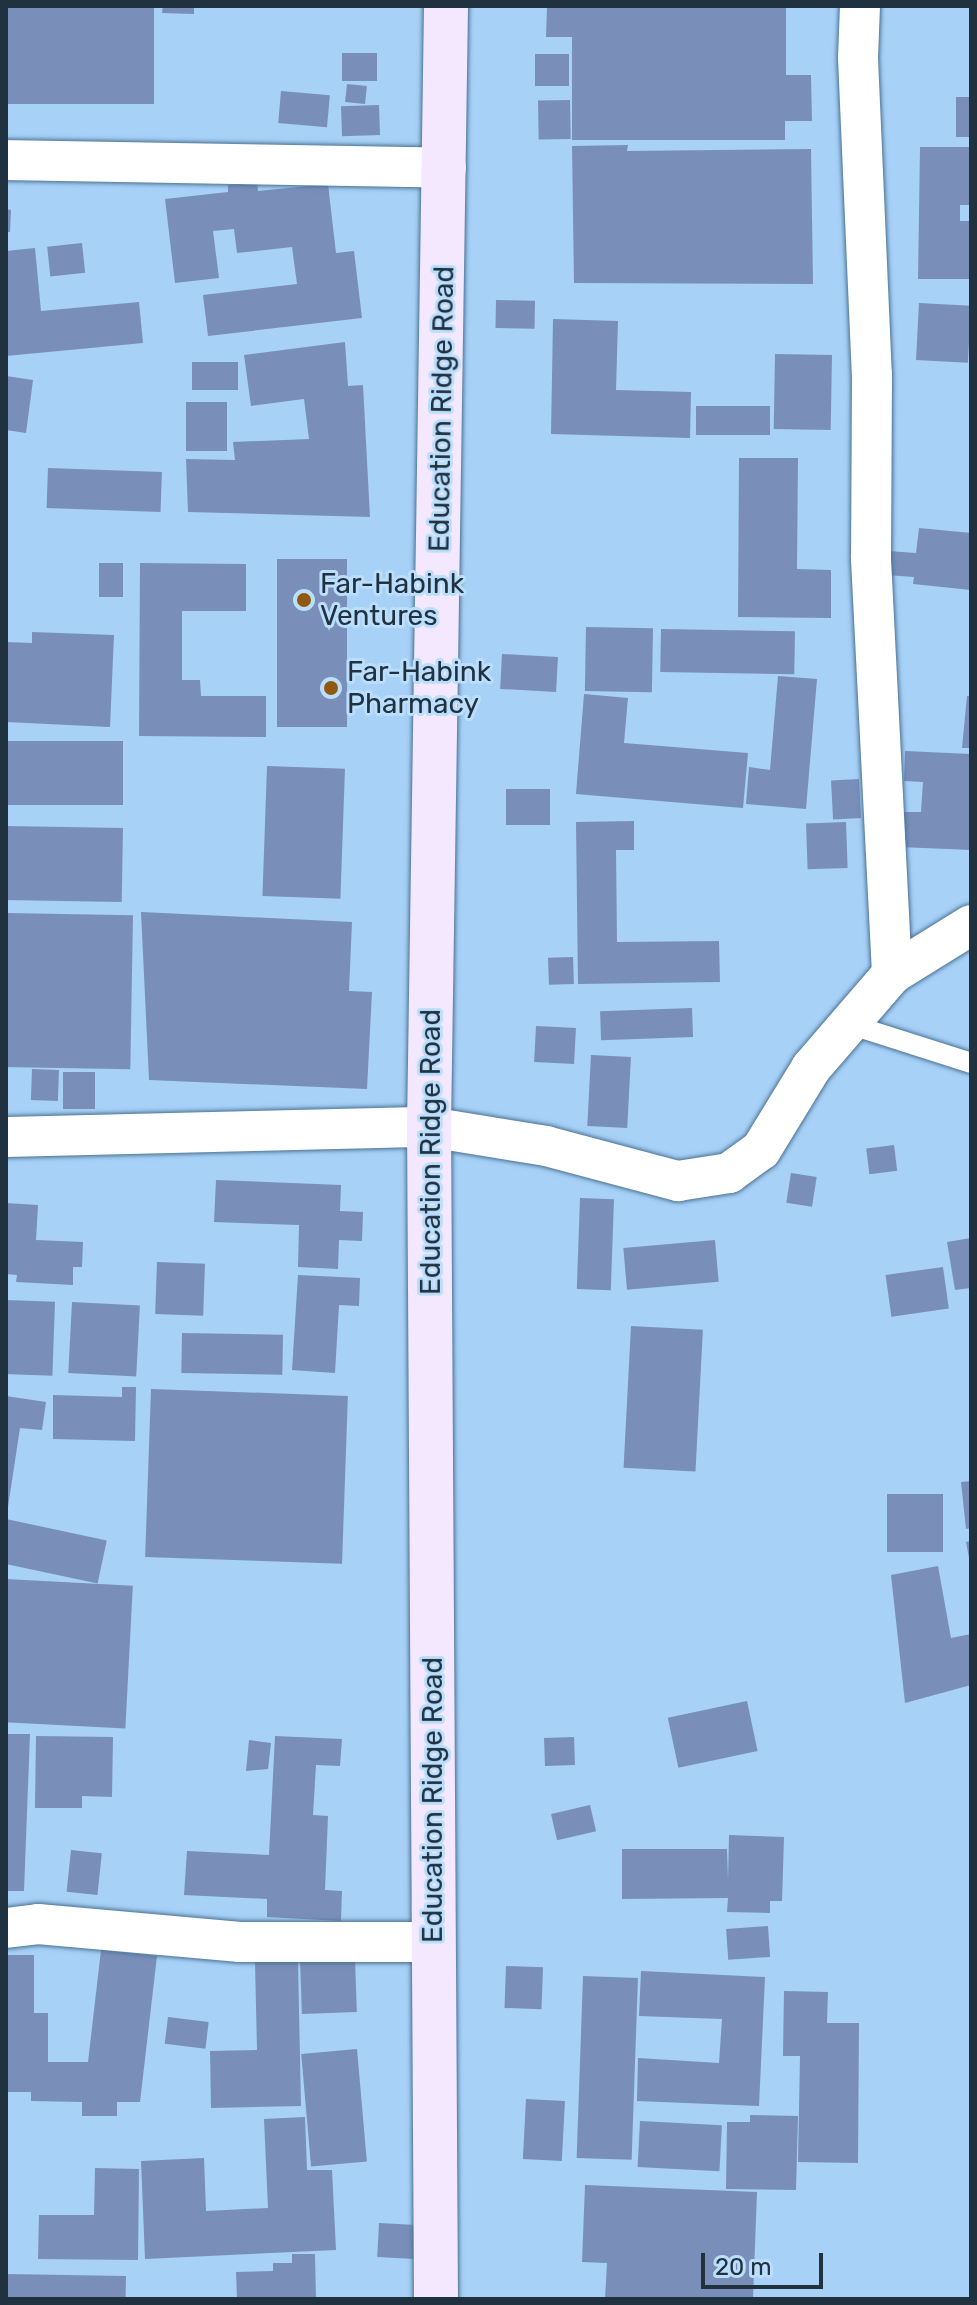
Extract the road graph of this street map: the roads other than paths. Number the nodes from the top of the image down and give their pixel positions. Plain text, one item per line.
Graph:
1 (446, 6) edge
2 (860, 6) edge
3 (6, 160) edge
4 (446, 168) junction
5 (971, 925) edge
6 (892, 974) junction
7 (846, 1023) junction
8 (971, 1063) edge
9 (429, 1127) junction
10 (6, 1137) edge
11 (6, 1928) edge
12 (434, 1942) junction
13 (436, 2299) edge

1 - 4 main road, Education Ridge Road
2 - 6 street
3 - 4 street
4 - 9 main road, Education Ridge Road
5 - 6 street
6 - 7 street
7 - 8 lane
7 - 9 street
9 - 10 street
9 - 12 main road, Education Ridge Road
11 - 12 street
12 - 13 main road, Education Ridge Road

